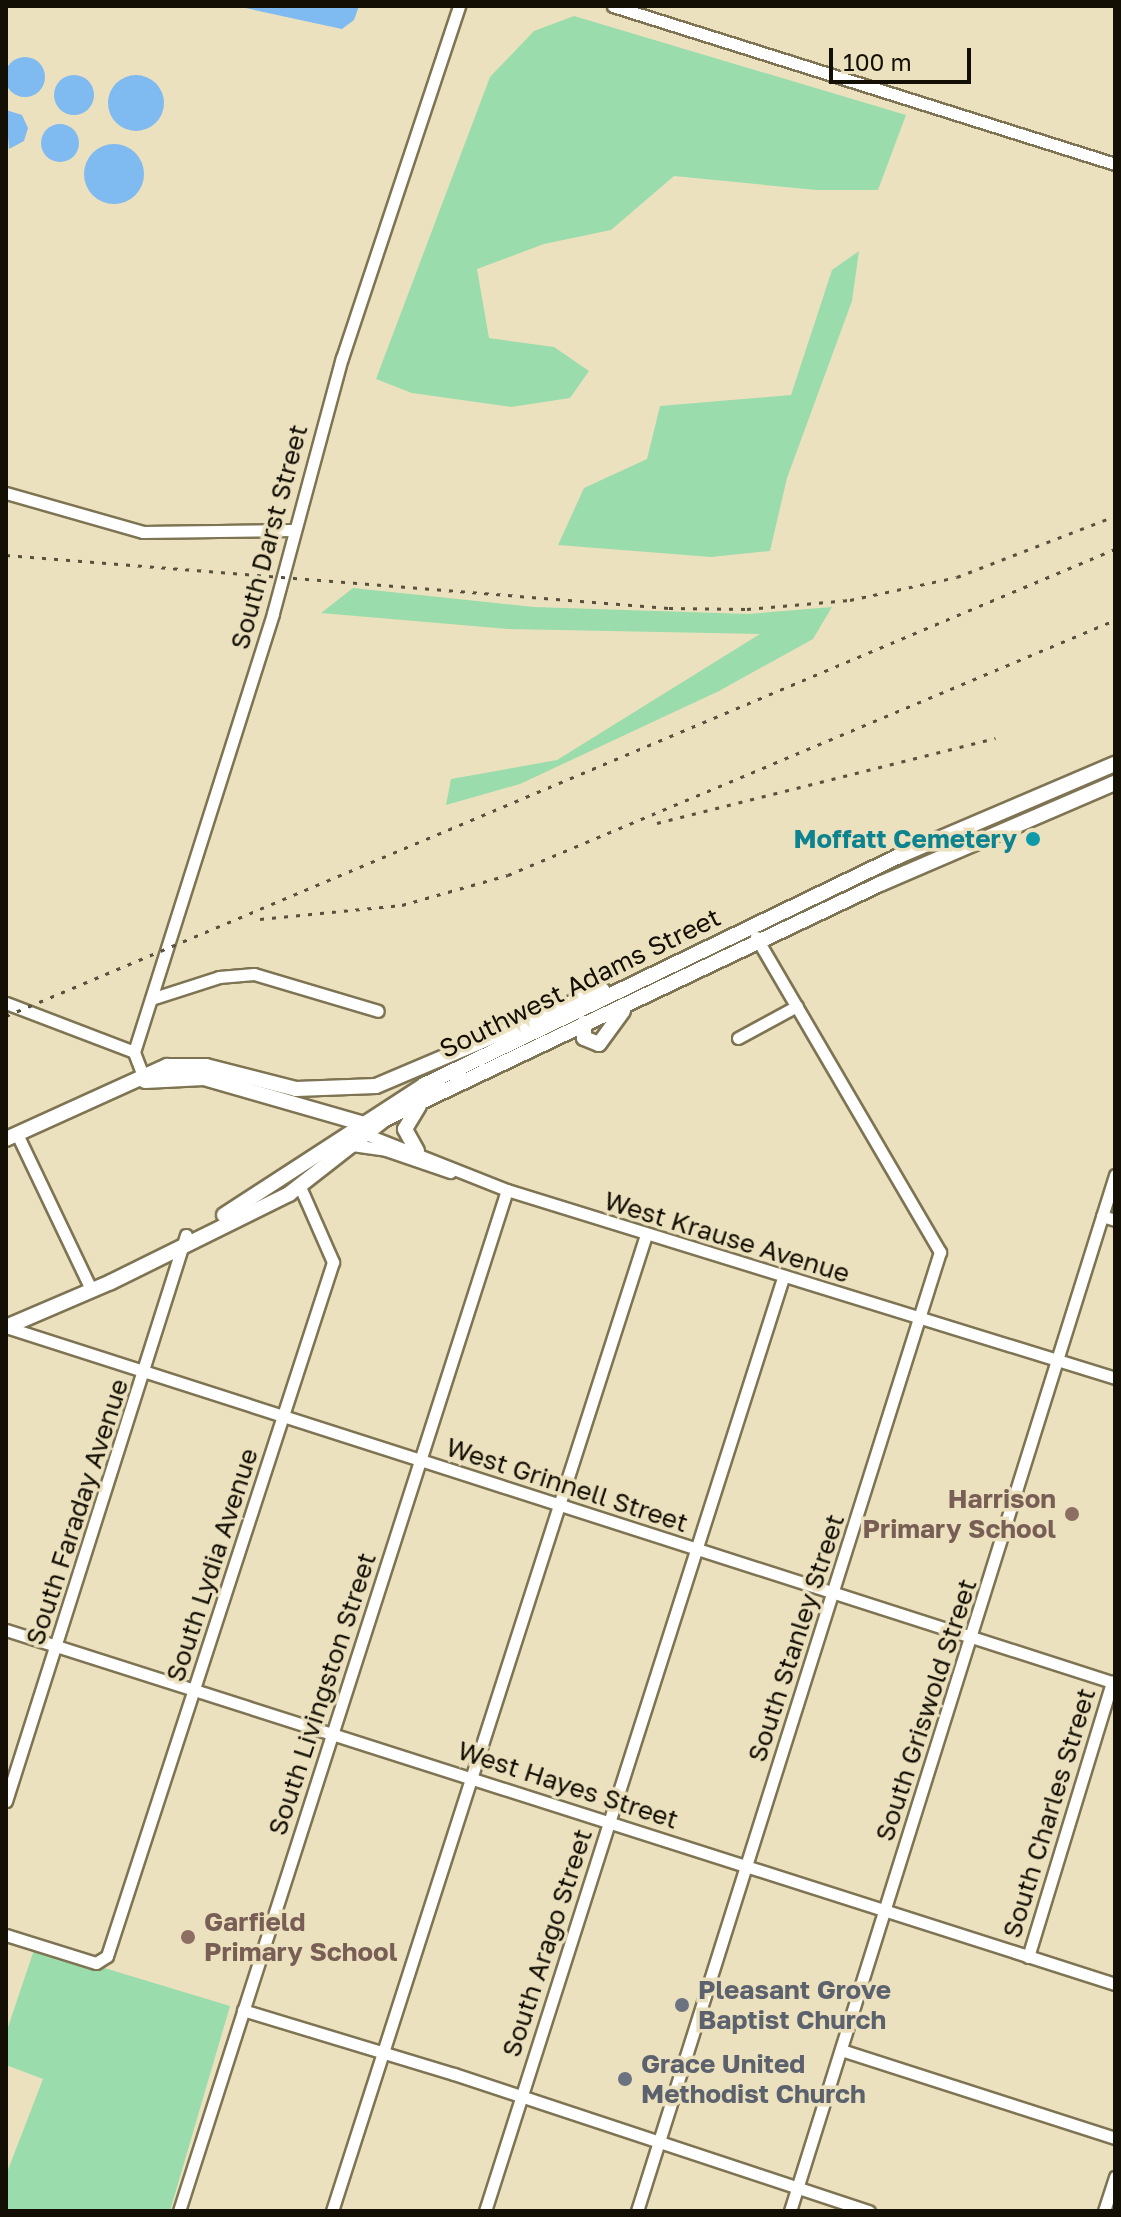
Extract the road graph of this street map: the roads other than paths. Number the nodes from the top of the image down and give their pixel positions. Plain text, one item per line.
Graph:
1 (459, 6) edge
2 (613, 6) edge
3 (1115, 164) edge
4 (6, 493) edge
5 (293, 530) junction
6 (1115, 764) edge
7 (1115, 783) edge
8 (751, 928) junction
9 (759, 944) junction
10 (687, 955) junction
11 (151, 999) junction
12 (6, 1003) edge
13 (592, 1005) junction
14 (797, 1006) junction
15 (378, 1011) dead end
16 (581, 1030) junction
17 (738, 1038) dead end
18 (134, 1052) junction
19 (144, 1078) junction
20 (421, 1102) junction
21 (309, 1110) junction
22 (363, 1128) junction
23 (11, 1136) edge
24 (331, 1144) junction
25 (352, 1145) junction
26 (417, 1151) junction
27 (1115, 1175) edge
28 (300, 1187) junction
29 (507, 1190) junction
30 (1102, 1216) junction
31 (1115, 1220) edge
32 (646, 1235) junction
33 (184, 1241) junction
34 (783, 1278) junction
35 (90, 1287) junction
36 (920, 1319) junction
37 (6, 1327) edge
38 (1060, 1361) junction
39 (145, 1371) junction
40 (1115, 1378) edge
41 (282, 1418) junction
42 (420, 1461) junction
43 (558, 1506) junction
44 (697, 1550) junction
45 (834, 1593) junction
46 (6, 1630) edge
47 (971, 1636) junction
48 (56, 1646) junction
49 (1114, 1682) edge
50 (195, 1690) junction
51 (333, 1733) junction
52 (471, 1777) junction
53 (6, 1801) edge
54 (609, 1822) junction
55 (747, 1865) junction
56 (885, 1910) junction
57 (6, 1935) edge
58 (1028, 1957) junction
59 (1115, 1984) edge
60 (243, 2010) junction
61 (841, 2050) junction
62 (383, 2053) junction
63 (521, 2098) junction
64 (1115, 2138) edge
65 (658, 2143) junction
66 (1115, 2177) edge
67 (797, 2188) junction
68 (179, 2211) edge
69 (332, 2211) edge
70 (485, 2211) edge
71 (637, 2211) edge
72 (790, 2211) edge
73 (869, 2211) edge
74 (1104, 2211) edge

1 - 5 street, South Darst Street
2 - 3 street
4 - 5 street
5 - 11 street, South Darst Street
6 - 8 main road, Southwest Adams Street
7 - 9 main road, Southwest Adams Street
8 - 9 street, South Stanley Street
8 - 10 main road, Southwest Adams Street
9 - 14 street, South Stanley Street
9 - 16 main road, Southwest Adams Street
10 - 13 main road, Southwest Adams Street
10 - 19 main road
11 - 15 street
11 - 18 street, South Darst Street
12 - 18 street
13 - 16 main road
13 - 22 main road, Southwest Adams Street
14 - 17 street
14 - 36 street, South Stanley Street
16 - 20 main road, Southwest Adams Street
18 - 19 street
19 - 21 main road
19 - 23 main road
20 - 22 main road, Southwest Adams Street
20 - 26 main road
21 - 22 main road
21 - 24 main road
22 - 24 main road, Southwest Adams Street
22 - 25 main road, Southwest Adams Street
22 - 26 street, West Krause Avenue
23 - 35 street
24 - 33 main road, Southwest Adams Street
25 - 28 main road, Southwest Adams Street
25 - 29 street
26 - 29 street, West Krause Avenue
27 - 30 street, South Griswold Street
28 - 33 main road, Southwest Adams Street
28 - 41 street, South Lydia Avenue
29 - 32 street, West Krause Avenue
29 - 42 street, South Livingston Street
30 - 31 street
30 - 38 street, South Griswold Street
32 - 34 street, West Krause Avenue
32 - 43 street
33 - 35 main road, Southwest Adams Street
33 - 39 street, South Faraday Avenue
34 - 36 street, West Krause Avenue
34 - 44 street, South Arago Street
35 - 37 main road, Southwest Adams Street
36 - 38 street, West Krause Avenue
36 - 45 street, South Stanley Street
37 - 39 street, West Grinnell Street
38 - 40 street, West Krause Avenue
38 - 47 street, South Griswold Street
39 - 41 street, West Grinnell Street
39 - 48 street, South Faraday Avenue
41 - 42 street, West Grinnell Street
41 - 50 street, South Lydia Avenue
42 - 43 street, West Grinnell Street
42 - 51 street, South Livingston Street
43 - 44 street, West Grinnell Street
43 - 52 street
44 - 45 street, West Grinnell Street
44 - 54 street, South Arago Street
45 - 47 street, West Grinnell Street
45 - 55 street, South Stanley Street
46 - 48 street, West Hayes Street
47 - 49 street, West Grinnell Street
47 - 56 street, South Griswold Street
48 - 50 street, West Hayes Street
48 - 53 street, South Faraday Avenue
49 - 58 street, South Charles Street
50 - 51 street, West Hayes Street
50 - 57 street, South Lydia Avenue
51 - 52 street, West Hayes Street
51 - 60 street, South Livingston Street
52 - 54 street, West Hayes Street
52 - 62 street
54 - 55 street, West Hayes Street
54 - 63 street, South Arago Street
55 - 56 street, West Hayes Street
55 - 65 street, South Stanley Street
56 - 58 street, West Hayes Street
56 - 61 street, South Griswold Street
58 - 59 street, West Hayes Street
60 - 62 street
60 - 68 street, South Livingston Street
61 - 64 street
61 - 67 street, South Griswold Street
62 - 63 street
62 - 69 street
63 - 65 street
63 - 70 street, South Arago Street
65 - 67 street
65 - 71 street, South Stanley Street
66 - 74 street
67 - 72 street, South Griswold Street
67 - 73 street

